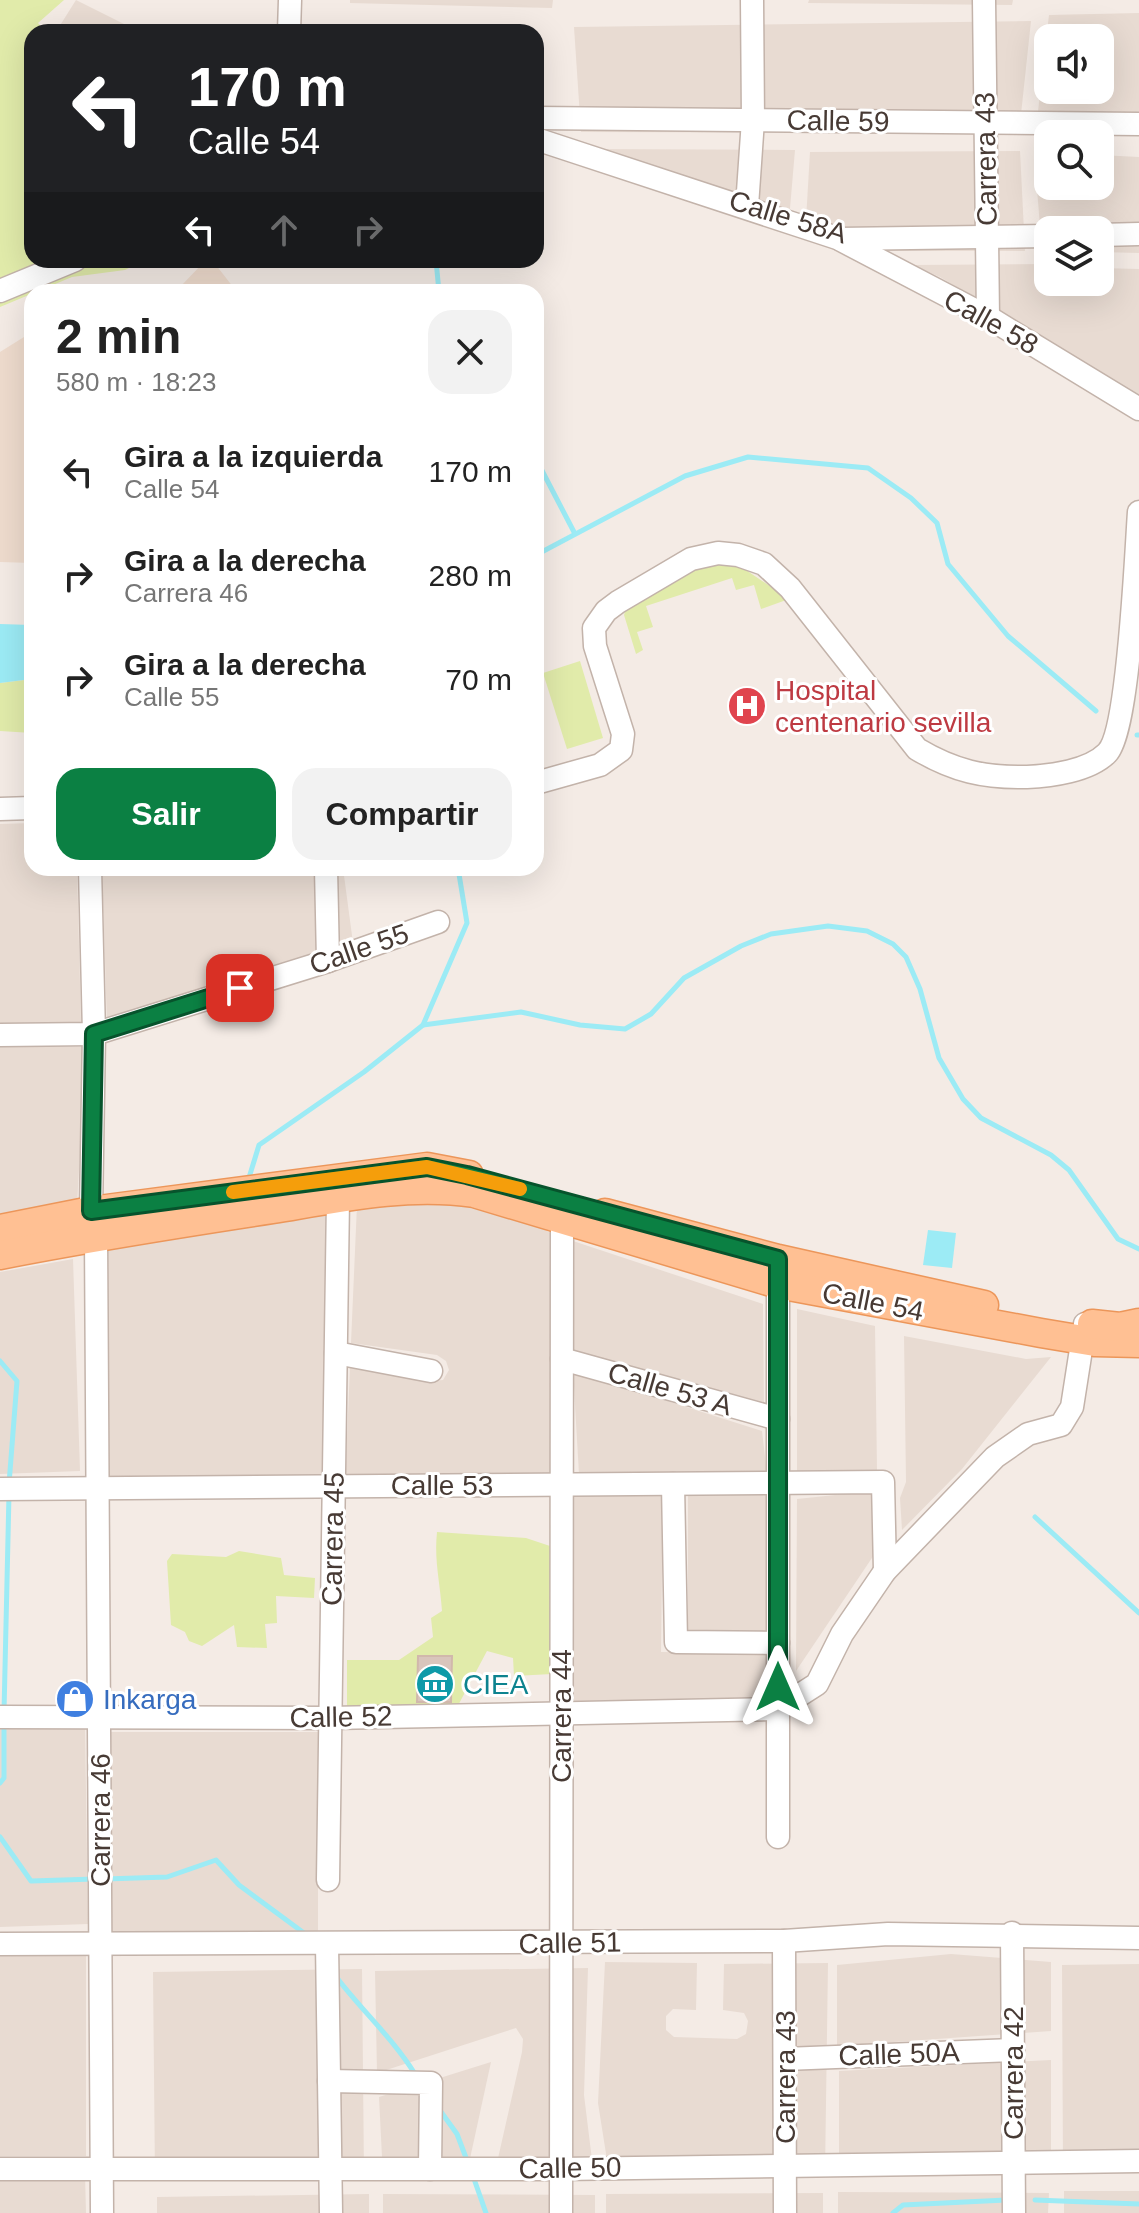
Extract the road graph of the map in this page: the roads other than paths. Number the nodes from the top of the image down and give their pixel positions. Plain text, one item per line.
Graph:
1 (290, 0) edge
2 (752, 0) edge
3 (984, 0) edge
4 (289, 24) edge
5 (544, 118) edge
6 (753, 120) junction
7 (986, 122) junction
8 (1139, 124) edge
9 (544, 142) edge
10 (747, 206) junction
11 (1139, 234) edge
12 (1114, 235) edge
13 (1034, 236) edge
14 (987, 238) junction
15 (840, 239) junction
16 (56, 268) edge
17 (0, 291) edge
18 (988, 317) junction
19 (1139, 409) edge
20 (1139, 512) edge
21 (544, 781) edge
22 (24, 808) edge
23 (0, 809) edge
24 (90, 876) edge
25 (326, 876) edge
26 (438, 922) dead end
27 (328, 961) junction
28 (94, 1034) junction
29 (0, 1035) edge
30 (338, 1199) junction
31 (562, 1219) junction
32 (94, 1224) junction
33 (0, 1229) edge
34 (0, 1255) edge
35 (778, 1272) junction
36 (1139, 1323) edge
37 (1083, 1332) junction
38 (1139, 1343) edge
39 (336, 1353) junction
40 (562, 1359) junction
41 (431, 1371) dead end
42 (778, 1419) junction
43 (778, 1482) junction
44 (562, 1484) junction
45 (673, 1484) junction
46 (334, 1486) junction
47 (98, 1488) junction
48 (0, 1489) edge
49 (885, 1571) junction
50 (778, 1643) junction
51 (778, 1709) junction
52 (561, 1713) junction
53 (0, 1717) edge
54 (99, 1718) junction
55 (330, 1718) junction
56 (778, 1837) dead end
57 (328, 1880) dead end
58 (1012, 1933) junction
59 (1139, 1938) edge
60 (784, 1941) junction
61 (0, 1944) edge
62 (327, 1944) junction
63 (561, 1944) junction
64 (100, 1946) junction
65 (1013, 2050) junction
66 (785, 2059) junction
67 (329, 2081) junction
68 (1139, 2161) edge
69 (1014, 2163) junction
70 (785, 2164) junction
71 (0, 2169) edge
72 (330, 2169) junction
73 (430, 2169) junction
74 (561, 2169) junction
75 (102, 2170) junction
76 (102, 2213) edge
77 (331, 2213) edge
78 (561, 2213) edge
79 (785, 2213) edge
80 (1014, 2213) edge

1 - 4 street
2 - 6 street
3 - 7 street, Carrera 43
5 - 6 street, Calle 59
6 - 7 street, Calle 59
6 - 10 street
7 - 8 street, Calle 59
7 - 14 street, Carrera 43
9 - 10 street, Calle 58A
10 - 15 street, Calle 58A
11 - 12 street
13 - 14 street, Calle 58A
14 - 15 street, Calle 58A
14 - 18 street, Carrera 43
15 - 18 street, Calle 58
16 - 17 street
18 - 19 street, Calle 58
20 - 21 street
22 - 23 street
24 - 28 street, Carrera 46
25 - 27 street
26 - 27 street, Calle 55
27 - 28 street, Calle 55
28 - 29 street, Calle 55
28 - 32 street, Carrera 46
30 - 31 main road, Calle 54
30 - 32 main road, Calle 54
30 - 39 street, Carrera 45
31 - 35 main road, Calle 54
31 - 40 street, Carrera 44
32 - 33 main road, Calle 54
32 - 34 main road, Calle 54
32 - 35 main road, Calle 54
32 - 47 street, Carrera 46
35 - 37 main road, Calle 54
35 - 42 street
36 - 37 main road, Calle 54
37 - 38 main road, Calle 54
37 - 49 street
39 - 41 street
39 - 46 street, Carrera 45
40 - 42 street, Calle 53 A
40 - 44 street, Carrera 44
42 - 43 street
43 - 45 street, Calle 53
43 - 49 street, Calle 53
43 - 50 street
44 - 45 street, Calle 53
44 - 46 street, Calle 53
44 - 52 street, Carrera 44
45 - 50 street
46 - 47 street, Calle 53
46 - 55 street, Carrera 45
47 - 48 street, Calle 53
47 - 54 street, Carrera 46
49 - 51 street
50 - 51 street
51 - 52 street, Calle 52
51 - 56 street
52 - 55 street, Calle 52
52 - 63 street, Carrera 44
53 - 54 street, Calle 52
54 - 55 street, Calle 52
54 - 64 street, Carrera 46
55 - 57 street, Carrera 45
58 - 59 street, Calle 51
58 - 60 street, Calle 51
58 - 65 street, Carrera 42
60 - 63 street, Calle 51
60 - 66 street, Carrera 43
61 - 64 street, Calle 51
62 - 63 street, Calle 51
62 - 64 street, Calle 51
62 - 67 street
63 - 74 street, Carrera 44
64 - 75 street, Carrera 46
65 - 66 street, Calle 50A
65 - 69 street, Carrera 42
66 - 70 street, Carrera 43
67 - 72 street
67 - 73 street
68 - 69 street, Calle 50
69 - 70 street, Calle 50
69 - 80 street, Carrera 42
70 - 74 street, Calle 50
70 - 79 street, Carrera 43
71 - 75 street, Calle 50
72 - 73 street, Calle 50
72 - 75 street, Calle 50
72 - 77 street
73 - 74 street, Calle 50
74 - 78 street, Carrera 44
75 - 76 street, Carrera 46

